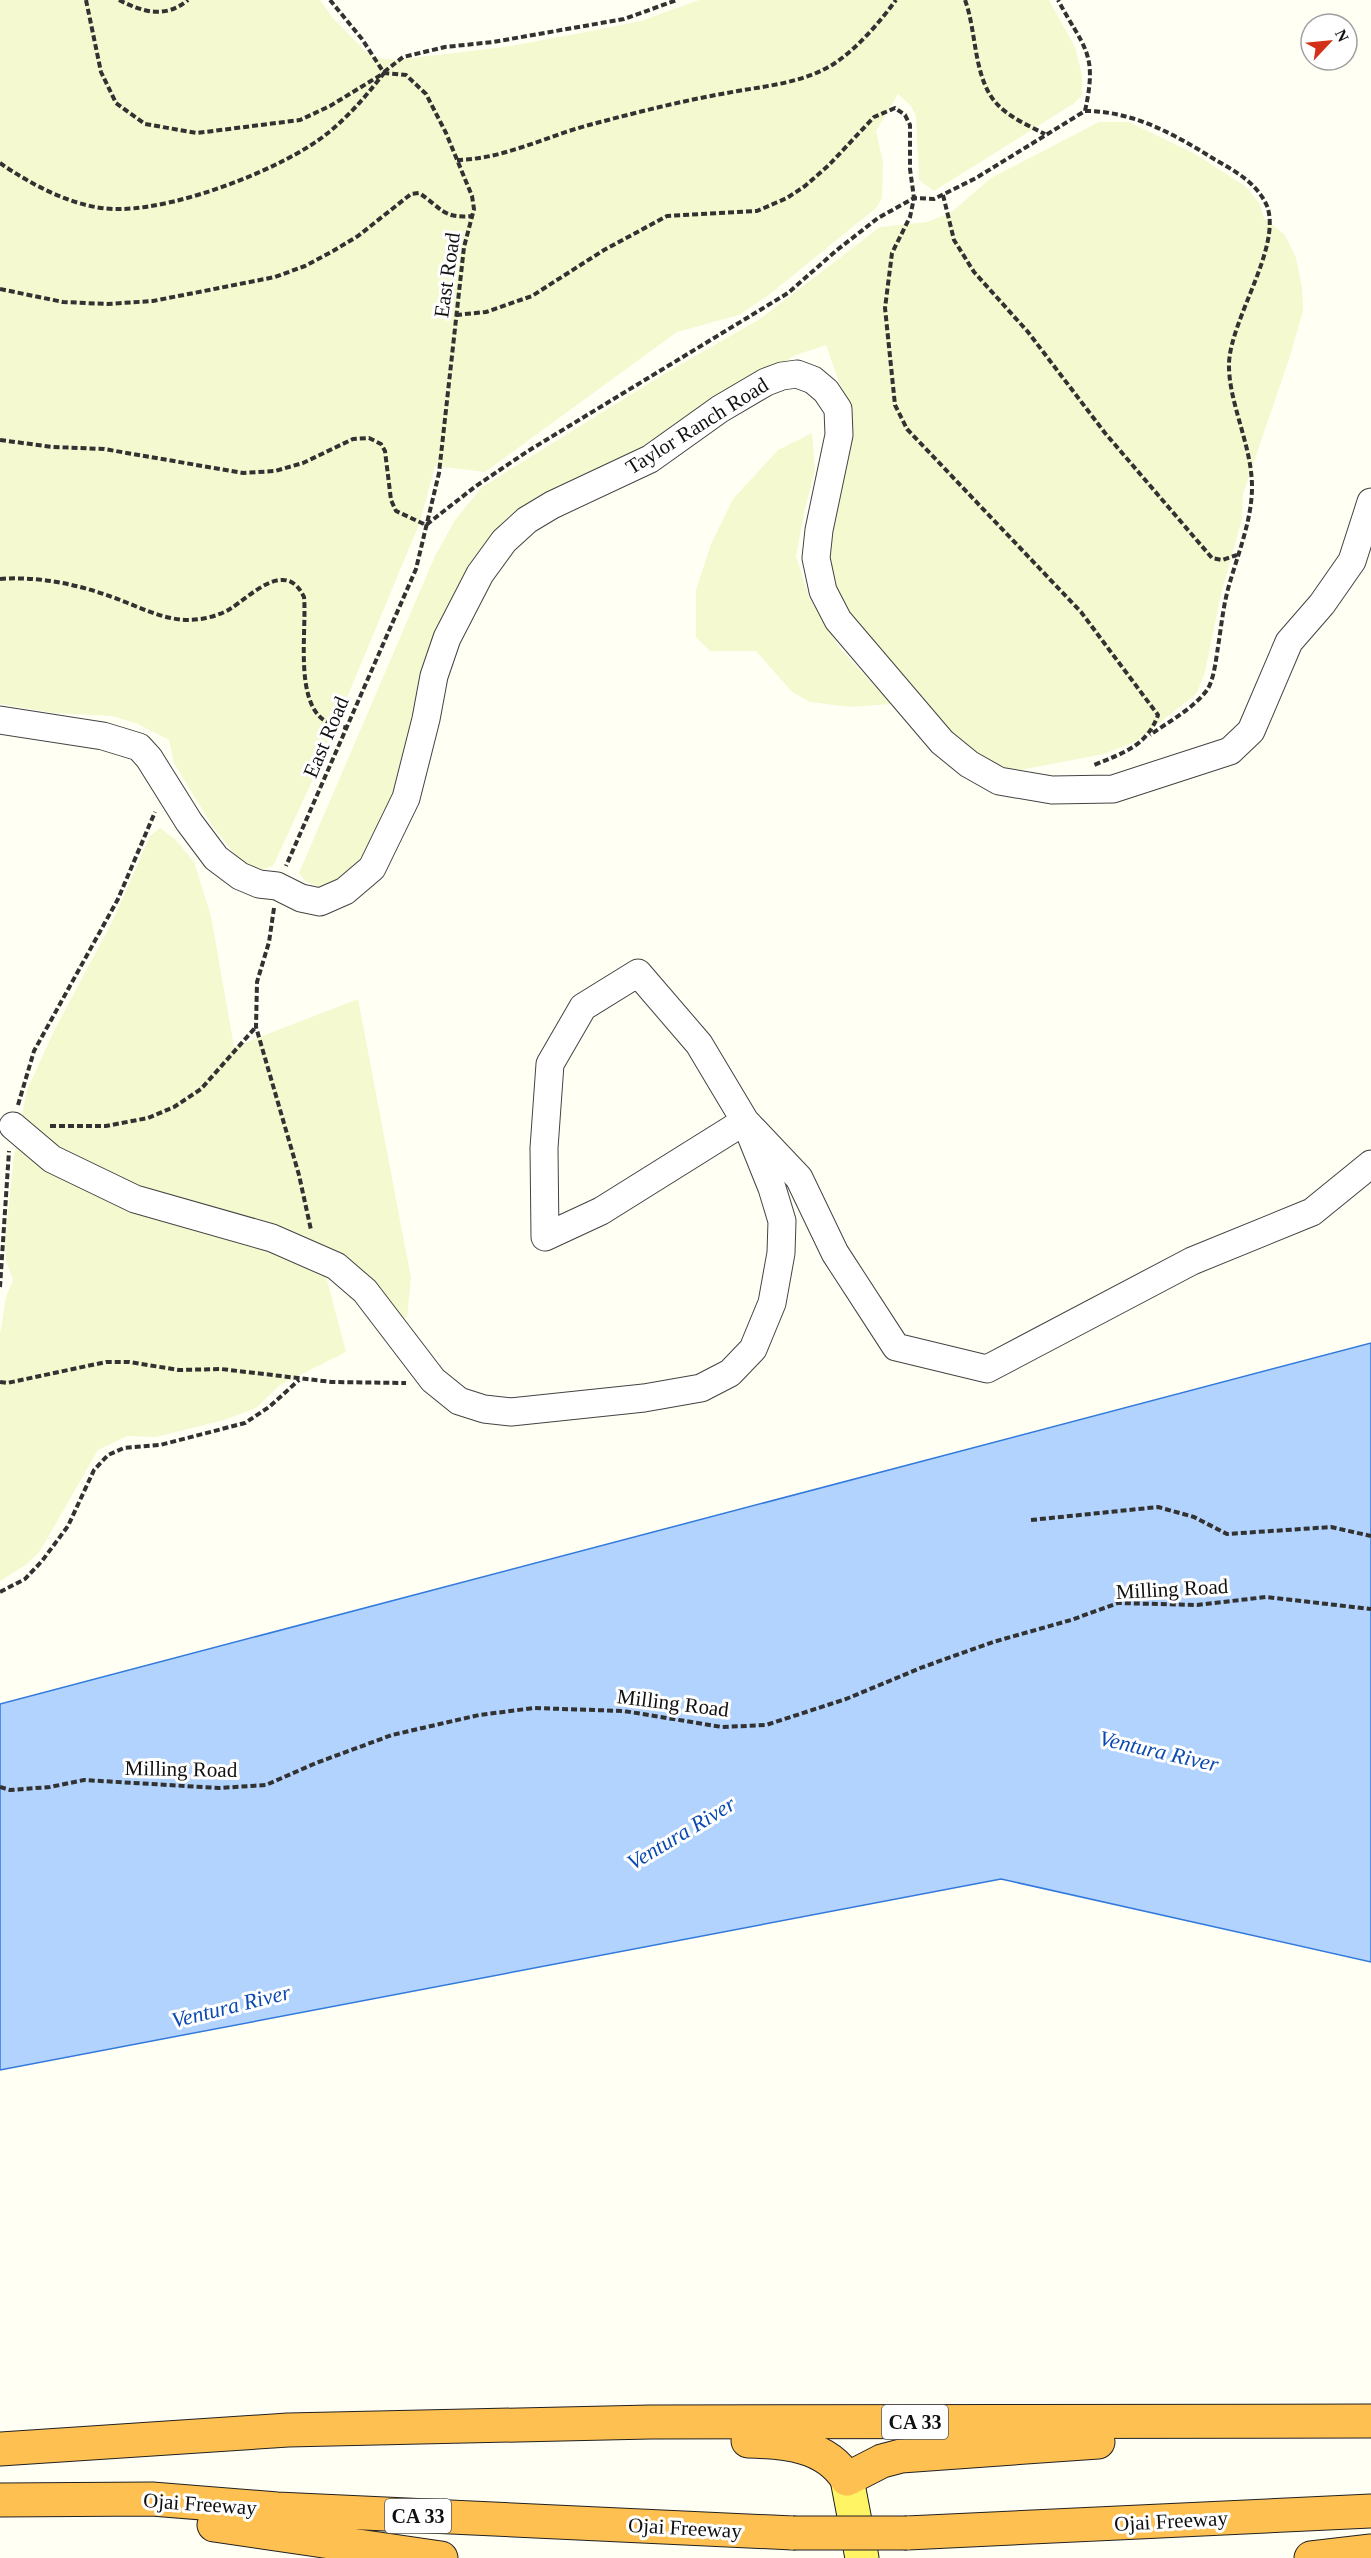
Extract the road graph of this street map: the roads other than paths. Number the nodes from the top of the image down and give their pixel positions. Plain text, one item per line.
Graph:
1 (1371, 502) edge
2 (0, 720) edge
3 (744, 1121) junction
4 (14, 1126) road end
5 (1371, 1164) edge
6 (1371, 2421) edge
7 (650, 2422) junction
8 (1179, 2422) junction
9 (0, 2449) edge
10 (847, 2479) junction
11 (43, 2499) junction
12 (0, 2500) edge
13 (1371, 2511) edge
14 (1371, 2551) edge
15 (441, 2558) edge
16 (862, 2558) edge
17 (1311, 2558) edge

1 - 2 street, Taylor Ranch Road
3 - 3 street
3 - 4 street
3 - 5 street
6 - 8 highway, CA 33
7 - 8 highway, CA 33
7 - 9 highway, CA 33
7 - 10 highway
8 - 10 highway
10 - 16 main road
11 - 12 highway, Ojai Freeway / CA 33
11 - 13 highway, Ojai Freeway / CA 33, bridge
11 - 15 highway
14 - 17 highway

